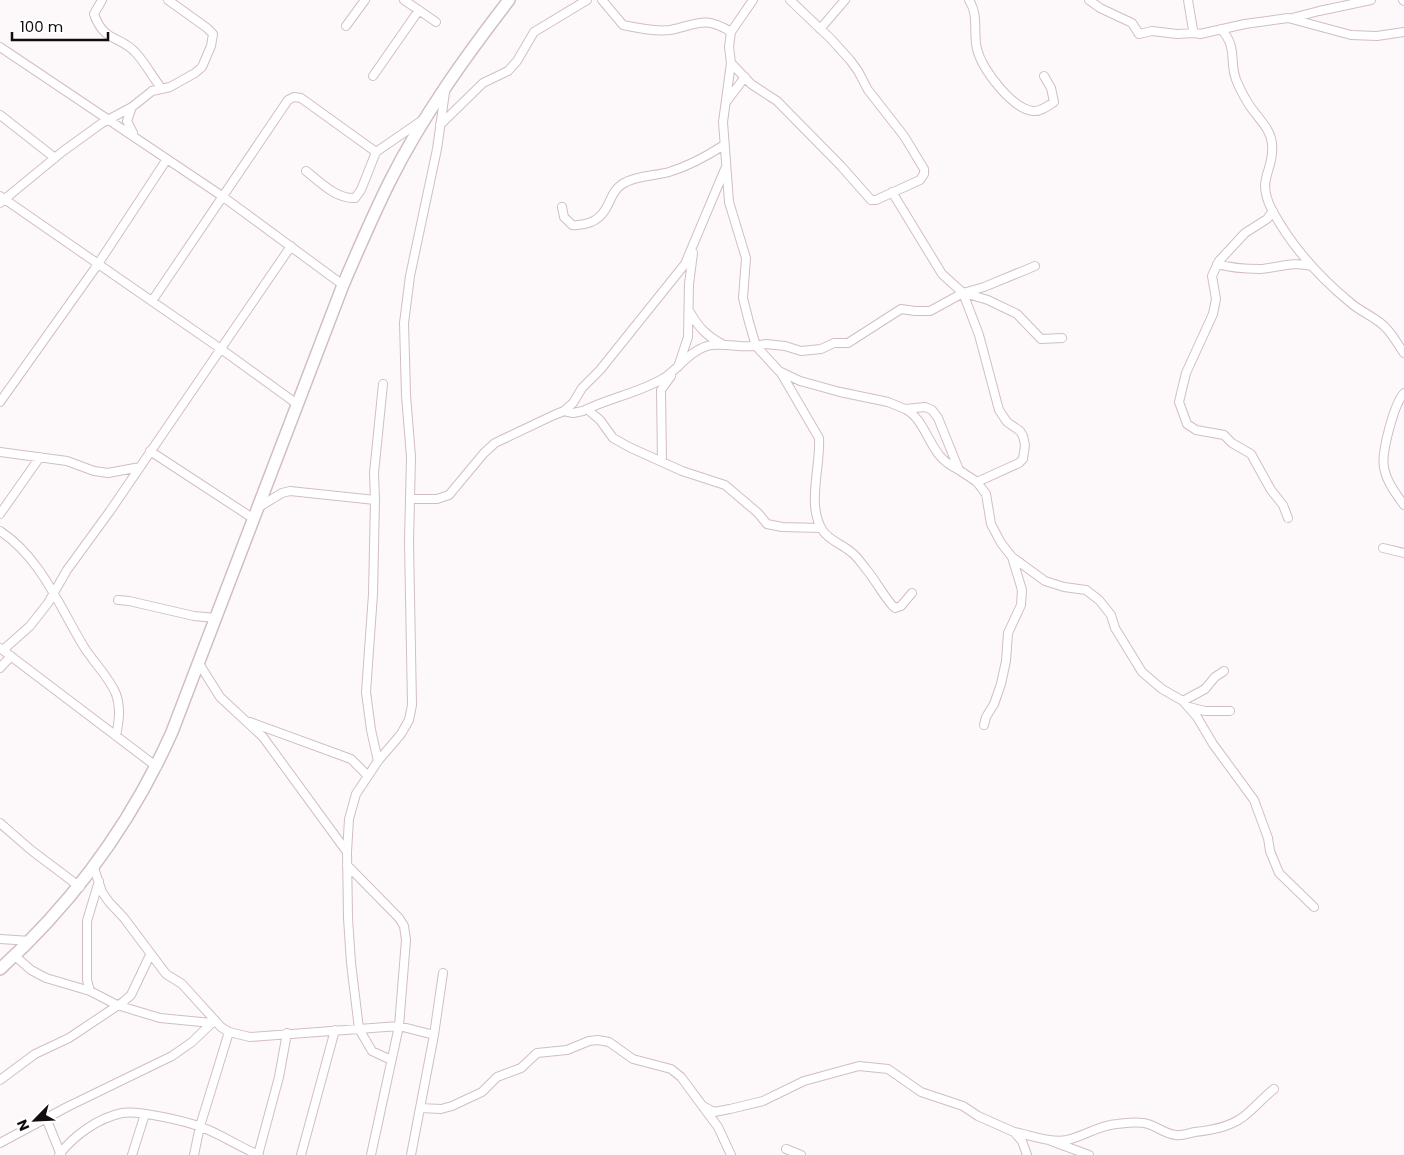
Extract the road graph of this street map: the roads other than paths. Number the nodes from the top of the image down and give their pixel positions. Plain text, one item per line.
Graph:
1 (102, 0) edge
2 (168, 0) edge
3 (365, 0) edge
4 (404, 0) edge
5 (509, 0) edge
6 (587, 0) edge
7 (602, 0) edge
8 (753, 0) edge
9 (790, 0) edge
10 (845, 0) edge
11 (969, 0) edge
12 (1089, 0) edge
13 (1188, 0) edge
14 (1371, 0) edge
15 (579, 2) edge
16 (419, 10) junction
17 (1291, 19) junction
18 (436, 22) dead end
19 (346, 26) dead end
20 (820, 29) junction
21 (1221, 30) junction
22 (731, 32) junction
23 (1404, 32) edge
24 (1195, 33) junction
25 (0, 47) edge
26 (731, 63) junction
27 (373, 76) dead end
28 (1044, 76) dead end
29 (745, 77) junction
30 (445, 88) junction
31 (162, 89) junction
32 (726, 102) junction
33 (132, 107) junction
34 (0, 115) edge
35 (427, 117) junction
36 (109, 120) junction
37 (440, 125) junction
38 (135, 136) junction
39 (724, 145) junction
40 (376, 152) junction
41 (55, 158) junction
42 (168, 159) junction
43 (726, 167) junction
44 (306, 171) dead end
45 (892, 192) junction
46 (222, 196) junction
47 (2, 200) edge
48 (562, 207) dead end
49 (1273, 212) junction
50 (695, 244) junction
51 (291, 246) junction
52 (98, 264) junction
53 (1217, 264) junction
54 (1035, 266) dead end
55 (1311, 266) junction
56 (343, 285) junction
57 (963, 293) junction
58 (152, 301) junction
59 (689, 311) junction
60 (1062, 338) dead end
61 (724, 345) junction
62 (756, 346) junction
63 (221, 348) junction
64 (1404, 353) edge
65 (678, 368) junction
66 (779, 371) junction
67 (383, 384) dead end
68 (1404, 393) edge
69 (0, 402) edge
70 (297, 404) junction
71 (587, 409) junction
72 (905, 409) junction
73 (564, 411) junction
74 (150, 451) junction
75 (0, 452) edge
76 (40, 458) junction
77 (662, 462) junction
78 (140, 467) junction
79 (958, 470) junction
80 (977, 482) junction
81 (412, 499) junction
82 (375, 500) junction
83 (1404, 505) edge
84 (258, 507) junction
85 (0, 514) edge
86 (1288, 518) dead end
87 (254, 519) junction
88 (821, 528) junction
89 (0, 531) edge
90 (1383, 548) dead end
91 (1404, 553) edge
92 (1012, 557) junction
93 (54, 592) junction
94 (912, 592) dead end
95 (118, 600) dead end
96 (216, 618) junction
97 (1, 649) edge
98 (10, 656) junction
99 (198, 662) junction
100 (0, 668) edge
101 (1224, 671) dead end
102 (1184, 701) junction
103 (1189, 708) junction
104 (1230, 711) dead end
105 (246, 721) junction
106 (984, 725) dead end
107 (116, 736) junction
108 (378, 761) junction
109 (157, 767) junction
110 (367, 775) junction
111 (0, 823) edge
112 (347, 852) junction
113 (347, 865) junction
114 (94, 868) junction
115 (99, 881) junction
116 (80, 887) junction
117 (1314, 907) dead end
118 (0, 939) edge
119 (32, 941) junction
120 (150, 954) junction
121 (15, 956) junction
122 (0, 969) edge
123 (444, 973) dead end
124 (90, 991) junction
125 (117, 1005) junction
126 (214, 1021) junction
127 (399, 1026) junction
128 (359, 1029) junction
129 (335, 1030) junction
130 (229, 1032) junction
131 (287, 1033) junction
132 (434, 1035) junction
133 (391, 1060) junction
134 (0, 1080) edge
135 (1274, 1089) dead end
136 (703, 1107) junction
137 (420, 1108) junction
138 (144, 1114) junction
139 (46, 1118) junction
140 (200, 1126) junction
141 (1014, 1132) junction
142 (1044, 1138) junction
143 (0, 1143) edge
144 (786, 1149) dead end
145 (60, 1154) edge
146 (132, 1155) edge
147 (194, 1155) edge
148 (258, 1155) edge
149 (301, 1155) edge
150 (371, 1155) edge
151 (412, 1155) edge
152 (731, 1155) edge
153 (801, 1155) edge
154 (1027, 1155) edge
155 (1089, 1155) edge

1 - 31 street
2 - 31 street
3 - 19 street
4 - 16 street
5 - 30 main road
6 - 15 street
7 - 22 street
8 - 22 street
9 - 20 street
10 - 20 street
11 - 28 street
12 - 24 street
13 - 24 street
14 - 17 street
15 - 37 street
16 - 18 street
16 - 27 street
17 - 21 street
17 - 23 street
20 - 45 street
21 - 24 street
21 - 49 street
22 - 26 street
25 - 36 street
26 - 29 street
26 - 32 street
29 - 32 street
29 - 45 street
30 - 35 main road
30 - 37 street
31 - 33 street
32 - 39 street
33 - 36 street
33 - 38 street
34 - 41 street
35 - 40 street
35 - 56 main road
36 - 38 street
36 - 41 street
37 - 81 street
38 - 42 street
39 - 43 street
39 - 48 street
40 - 44 street
40 - 46 street
41 - 47 street
42 - 46 street
42 - 52 street
43 - 50 street
43 - 62 street
45 - 57 street
46 - 51 street
46 - 58 street
47 - 52 street
49 - 53 street
49 - 55 street
50 - 59 street
50 - 73 street
51 - 56 street
51 - 63 street
52 - 58 street
52 - 69 street
53 - 55 street
53 - 86 street
54 - 57 street
55 - 64 street
56 - 70 main road
57 - 60 street
57 - 62 street
57 - 80 street
58 - 63 street
59 - 61 street
59 - 65 street
61 - 62 street
61 - 65 street
62 - 66 street
63 - 70 street
63 - 74 street
65 - 71 street
65 - 77 street
66 - 72 street
66 - 88 street
67 - 82 street
68 - 83 street
70 - 84 main road
71 - 73 street
71 - 77 street
72 - 79 street
72 - 79 street
73 - 81 street
74 - 78 street
74 - 87 street
75 - 76 street
76 - 78 street
76 - 85 street
77 - 88 street
78 - 93 street
79 - 80 street
80 - 92 street
81 - 108 street
82 - 84 street
82 - 108 street
84 - 87 main road
87 - 96 main road
88 - 94 street
89 - 93 street
90 - 91 street
92 - 102 street
92 - 106 street
93 - 97 street
93 - 107 street
95 - 96 street
96 - 99 main road
97 - 98 street
98 - 100 street
98 - 107 street
99 - 105 street
99 - 109 main road
101 - 102 street
102 - 103 street
103 - 104 street
103 - 117 street
105 - 110 street
105 - 112 street
107 - 109 street
108 - 110 street
109 - 114 main road
110 - 112 street
111 - 116 street
112 - 113 street
113 - 127 street
113 - 128 street
114 - 115 street
114 - 116 main road
115 - 120 street
115 - 124 street
116 - 119 main road
118 - 119 street
119 - 121 main road
120 - 125 street
120 - 126 street
121 - 122 main road
121 - 124 street
123 - 132 street
124 - 125 street
125 - 126 street
125 - 134 street
126 - 130 street
126 - 139 street
127 - 128 street
127 - 132 street
127 - 133 street
128 - 129 street
128 - 133 street
129 - 131 street
129 - 149 street
130 - 131 street
130 - 140 street
131 - 148 street
132 - 137 street
133 - 150 street
135 - 142 street
136 - 137 street
136 - 141 street
136 - 152 street
137 - 151 street
138 - 140 street
138 - 145 street
138 - 146 street
139 - 143 street
139 - 145 street
140 - 147 street
140 - 148 street
141 - 142 street
141 - 154 street
142 - 155 street
144 - 153 street

